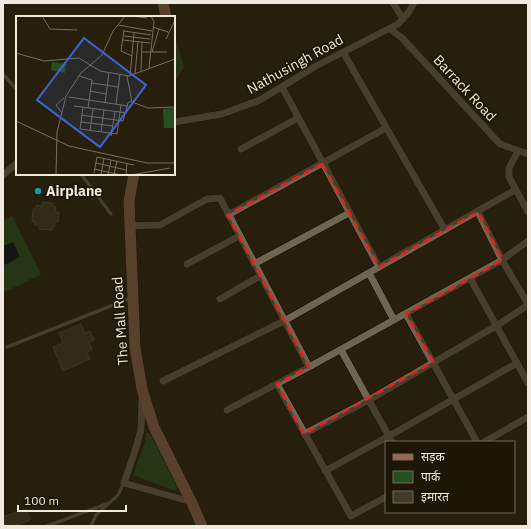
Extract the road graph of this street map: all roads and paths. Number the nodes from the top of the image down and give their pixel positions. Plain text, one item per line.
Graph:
1 (164, 3) edge
2 (393, 3) edge
3 (414, 3) edge
4 (166, 16) edge
5 (403, 19) junction
6 (390, 29) junction
7 (343, 52) junction
8 (3, 74) edge
9 (282, 87) junction
10 (16, 89) edge
11 (298, 118) junction
12 (175, 122) edge
13 (386, 128) junction
14 (241, 149) dead end
15 (518, 151) junction
16 (528, 154) edge
17 (16, 164) edge
18 (322, 164) junction
19 (3, 175) edge
20 (82, 175) edge
21 (134, 175) edge
22 (515, 190) junction
23 (478, 212) junction
24 (528, 212) edge
25 (349, 213) junction
26 (111, 214) dead end
27 (228, 215) junction
28 (130, 226) junction
29 (445, 230) junction
30 (239, 236) junction
31 (528, 241) edge
32 (502, 260) junction
33 (187, 264) dead end
34 (254, 264) junction
35 (379, 267) junction
36 (369, 273) junction
37 (260, 276) junction
38 (470, 278) junction
39 (133, 297) junction
40 (220, 299) dead end
41 (528, 305) edge
42 (406, 314) junction
43 (394, 320) junction
44 (284, 322) junction
45 (496, 326) junction
46 (7, 347) dead end
47 (341, 350) junction
48 (433, 362) junction
49 (517, 363) junction
50 (309, 367) junction
51 (163, 381) dead end
52 (528, 383) edge
53 (277, 384) junction
54 (142, 389) junction
55 (453, 398) junction
56 (369, 400) junction
57 (227, 410) dead end
58 (528, 418) edge
59 (304, 434) junction
60 (390, 439) edge
61 (385, 441) edge
62 (476, 441) edge
63 (486, 441) edge
64 (325, 470) junction
65 (124, 483) junction
66 (385, 498) edge
67 (192, 502) junction
68 (109, 503) junction
69 (47, 526) edge
70 (91, 526) edge
71 (202, 526) edge

1 - 4 street
2 - 5 street
3 - 5 street, Nathusingh Road
5 - 6 street, Nathusingh Road
6 - 7 street, Nathusingh Road
6 - 15 street, Barrack Road
7 - 9 street, Nathusingh Road
7 - 13 street
8 - 10 lane
9 - 11 street
9 - 12 street, Nathusingh Road
11 - 14 street
11 - 18 street
13 - 18 street
13 - 29 street
15 - 16 street, Barrack Road
15 - 22 street
17 - 19 street
18 - 25 street
18 - 27 street
20 - 26 lane
21 - 28 street, The Mall Road
22 - 23 street
22 - 24 street
23 - 29 street
23 - 32 street
25 - 34 street
25 - 35 street
27 - 28 street
27 - 30 street
28 - 39 street, The Mall Road
29 - 35 street
30 - 33 street
30 - 34 street
31 - 32 street
32 - 38 street
32 - 41 street
34 - 37 street
35 - 36 street
36 - 43 street
36 - 44 street
37 - 40 street
37 - 44 street
38 - 42 street
38 - 45 street
39 - 46 lane
39 - 54 street, The Mall Road
41 - 45 street
42 - 43 street
42 - 48 street
43 - 47 street
44 - 50 street
44 - 51 street
45 - 48 street
45 - 49 street
47 - 50 street
47 - 56 street
48 - 55 street
48 - 56 street
49 - 52 street
49 - 55 street
50 - 53 street
53 - 57 street
53 - 59 street
54 - 65 street
54 - 67 street, The Mall Road
55 - 60 street
55 - 62 street
56 - 59 street
56 - 60 street
58 - 63 street
59 - 64 street
61 - 64 street
64 - 66 street
65 - 67 street
65 - 68 lane
67 - 71 street, The Mall Road
68 - 69 lane
68 - 70 lane

